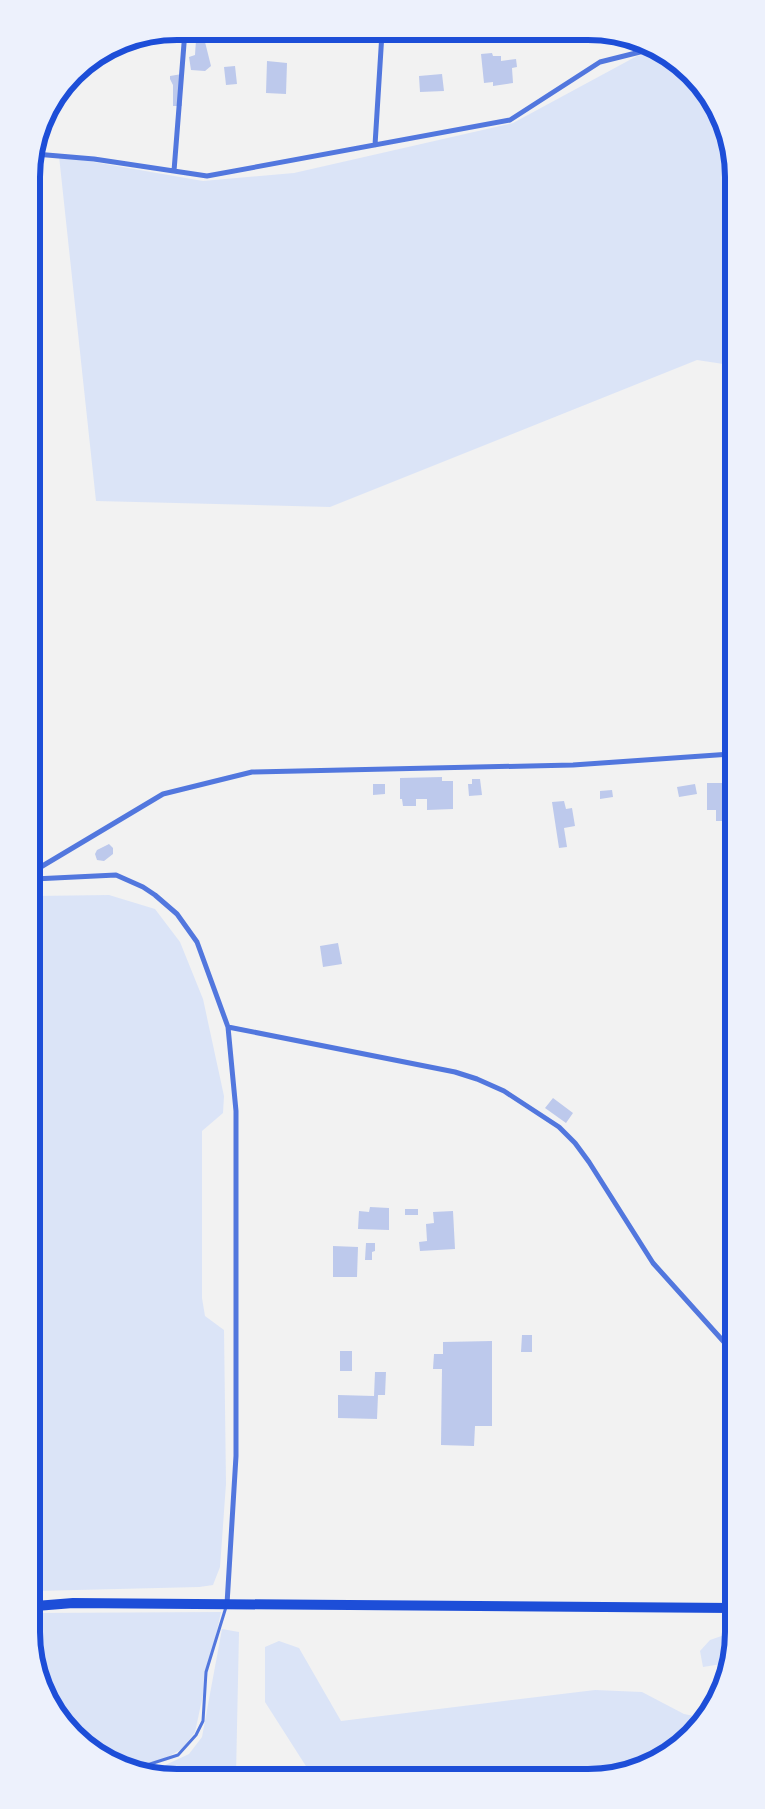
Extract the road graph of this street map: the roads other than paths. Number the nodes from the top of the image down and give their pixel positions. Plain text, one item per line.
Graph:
1 (184, 40) edge
2 (382, 40) edge
3 (643, 51) edge
4 (375, 145) junction
5 (42, 155) edge
6 (174, 171) junction
7 (725, 754) edge
8 (40, 868) edge
9 (40, 879) edge
10 (228, 1027) junction
11 (725, 1343) edge
12 (227, 1604) junction
13 (40, 1606) edge
14 (725, 1608) edge
15 (147, 1765) edge

1 - 6 street
2 - 4 street
3 - 4 street
4 - 6 street
5 - 6 street
7 - 8 street
9 - 10 street
10 - 11 street
10 - 12 street
12 - 13 main road
12 - 14 main road
12 - 15 lane

